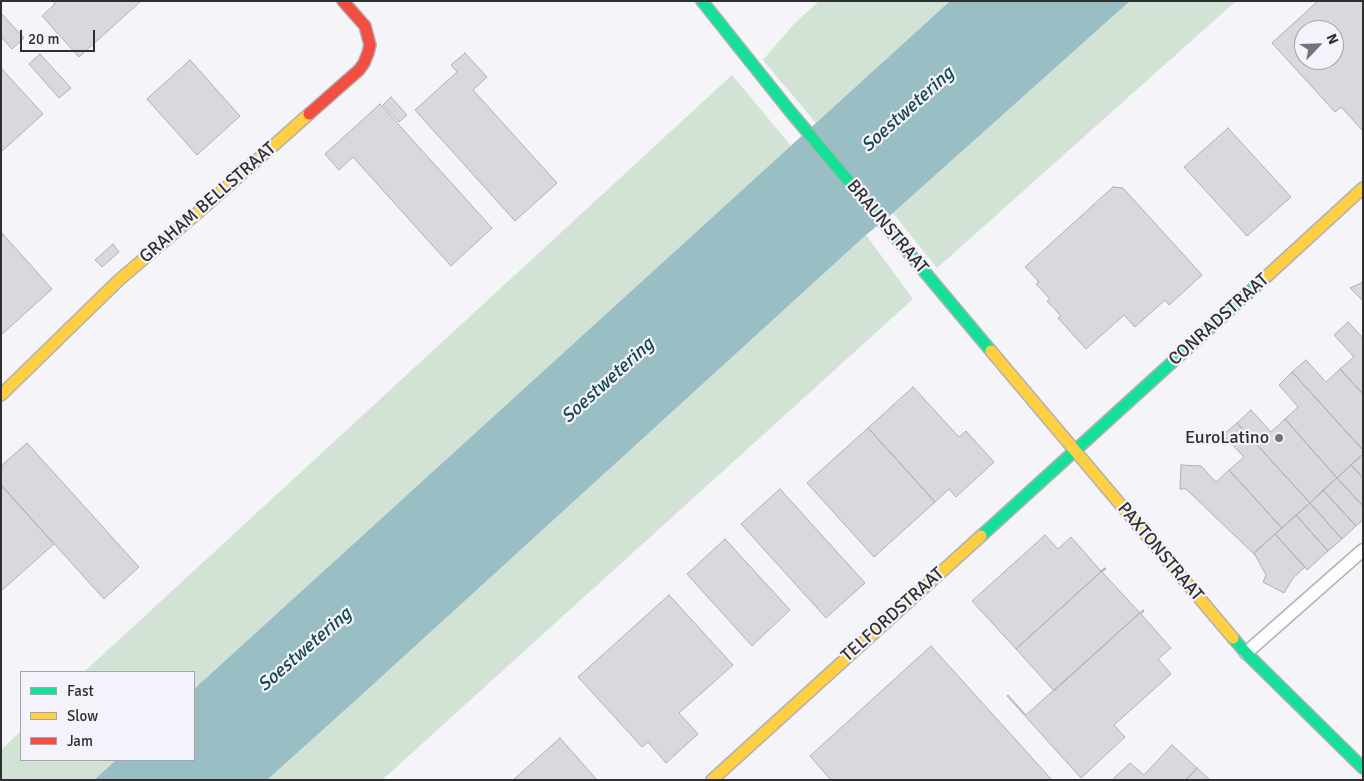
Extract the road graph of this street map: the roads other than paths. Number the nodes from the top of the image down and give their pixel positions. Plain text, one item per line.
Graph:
1 (343, 1) edge
2 (702, 1) edge
3 (1363, 188) edge
4 (1, 395) edge
5 (1074, 451) junction
6 (1363, 550) edge
7 (1246, 653) junction
8 (1363, 768) edge
9 (712, 780) edge

1 - 4 street, GRAHAM BELLSTRAAT
2 - 5 street, BRAUNSTRAAT
3 - 5 street, CONRADSTRAAT
5 - 7 street, PAXTONSTRAAT
5 - 9 street, TELFORDSTRAAT
6 - 7 lane
7 - 8 street, PAXTONSTRAAT

